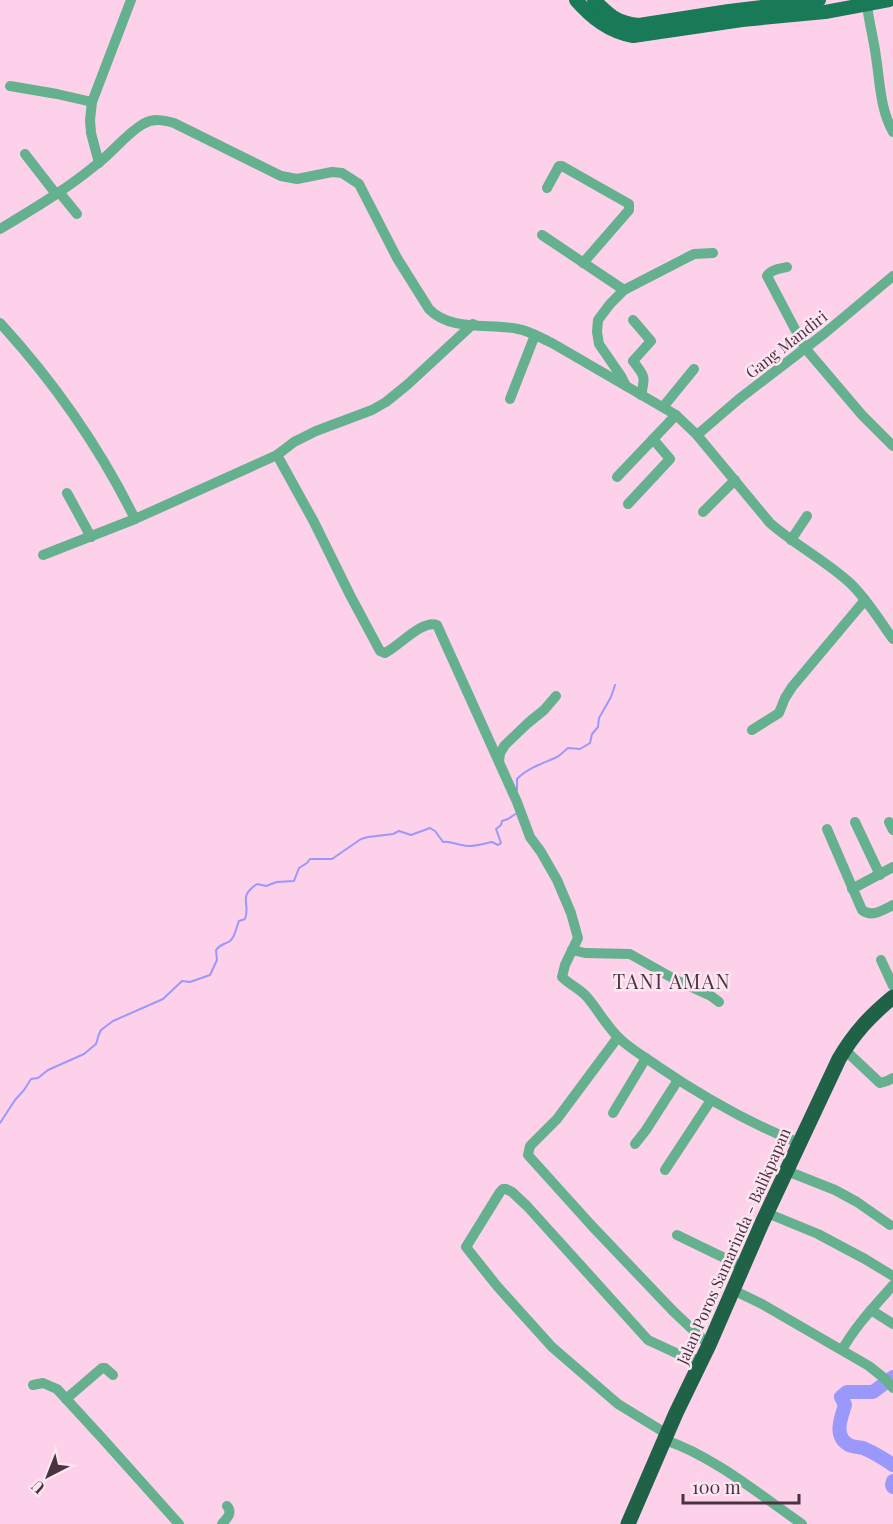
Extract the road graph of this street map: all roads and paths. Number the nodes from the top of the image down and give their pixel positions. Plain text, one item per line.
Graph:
1 (131, 0) edge
2 (576, 0) edge
3 (594, 0) edge
4 (819, 0) edge
5 (889, 0) edge
6 (843, 4) edge
7 (867, 5) junction
8 (10, 86) dead end
9 (92, 102) junction
10 (890, 126) edge
11 (25, 154) dead end
12 (99, 163) junction
13 (547, 188) dead end
14 (58, 193) junction
15 (77, 214) dead end
16 (0, 229) edge
17 (542, 235) dead end
18 (713, 253) dead end
19 (583, 263) junction
20 (787, 267) dead end
21 (893, 276) edge
22 (624, 290) junction
23 (633, 320) dead end
24 (0, 323) edge
25 (473, 324) junction
26 (535, 335) junction
27 (805, 348) junction
28 (694, 369) dead end
29 (626, 386) junction
30 (641, 395) junction
31 (510, 399) dead end
32 (663, 407) junction
33 (676, 415) junction
34 (697, 435) junction
35 (653, 439) junction
36 (893, 446) edge
37 (277, 455) junction
38 (617, 477) dead end
39 (735, 480) junction
40 (67, 493) dead end
41 (628, 504) dead end
42 (703, 512) dead end
43 (807, 516) dead end
44 (135, 519) junction
45 (91, 537) junction
46 (791, 540) junction
47 (43, 555) dead end
48 (865, 600) junction
49 (893, 639) edge
50 (556, 696) dead end
51 (752, 730) dead end
52 (499, 763) junction
53 (855, 822) dead end
54 (827, 829) dead end
55 (893, 867) edge
56 (880, 875) junction
57 (852, 889) junction
58 (893, 905) edge
59 (572, 950) junction
60 (880, 960) dead end
61 (893, 986) edge
62 (893, 997) edge
63 (719, 1002) dead end
64 (618, 1037) junction
65 (844, 1050) junction
66 (646, 1058) junction
67 (893, 1078) edge
68 (678, 1080) junction
69 (711, 1100) junction
70 (613, 1113) dead end
71 (799, 1143) junction
72 (635, 1144) dead end
73 (665, 1170) dead end
74 (787, 1171) junction
75 (766, 1213) junction
76 (890, 1225) dead end
77 (677, 1235) dead end
78 (743, 1267) junction
79 (893, 1276) edge
80 (893, 1285) edge
81 (733, 1290) junction
82 (871, 1310) junction
83 (893, 1324) edge
84 (709, 1345) junction
85 (842, 1350) junction
86 (701, 1361) junction
87 (113, 1375) dead end
88 (33, 1385) dead end
89 (893, 1388) edge
90 (66, 1399) junction
91 (666, 1437) junction
92 (227, 1506) dead end
93 (178, 1524) edge
94 (222, 1524) edge
95 (628, 1524) edge
96 (802, 1524) edge

1 - 9 street
2 - 6 main road
3 - 4 main road
5 - 7 main road
6 - 7 main road
7 - 10 street
8 - 9 street
9 - 12 street
11 - 14 street
12 - 14 street
12 - 25 street
13 - 19 street
14 - 15 street
14 - 16 street
17 - 19 street
18 - 22 street
19 - 22 street
20 - 27 street
21 - 27 street, Gang Mandiri
22 - 29 street
23 - 30 street
24 - 44 street
25 - 26 street
25 - 37 street
26 - 29 street
26 - 31 street
27 - 34 street, Gang Mandiri
27 - 36 street
28 - 32 street
29 - 30 street
30 - 32 street
32 - 33 street
33 - 34 street
33 - 35 street
34 - 39 street
35 - 38 street
35 - 41 street
37 - 44 street
37 - 52 street
39 - 42 street
39 - 46 street
40 - 45 street
43 - 46 street
44 - 45 street
45 - 47 street
46 - 48 street
48 - 49 street
48 - 51 street
50 - 52 street
52 - 59 street
53 - 56 street
54 - 57 street
55 - 56 street
56 - 57 street
57 - 58 street
59 - 63 street
59 - 64 street
60 - 61 street
62 - 65 highway, Jalan Poros Samarinda - Balikpapan
64 - 66 street
64 - 84 street
65 - 67 street
65 - 71 highway, Jalan Poros Samarinda - Balikpapan
66 - 68 street
66 - 70 street
68 - 69 street
68 - 72 street
69 - 71 street
69 - 73 street
71 - 74 highway, Jalan Poros Samarinda - Balikpapan
74 - 75 highway, Jalan Poros Samarinda - Balikpapan
74 - 76 street
75 - 78 highway, Jalan Poros Samarinda - Balikpapan
75 - 79 street
77 - 78 street
78 - 81 highway, Jalan Poros Samarinda - Balikpapan
80 - 82 street
81 - 84 highway, Jalan Poros Samarinda - Balikpapan
81 - 85 street
82 - 83 street
82 - 85 street
84 - 86 highway, Jalan Poros Samarinda - Balikpapan
85 - 89 street
86 - 91 highway, Jalan Poros Samarinda - Balikpapan
86 - 91 street
87 - 90 street
88 - 90 street
90 - 93 street
91 - 95 highway, Jalan Poros Samarinda - Balikpapan
91 - 96 street
92 - 94 street

